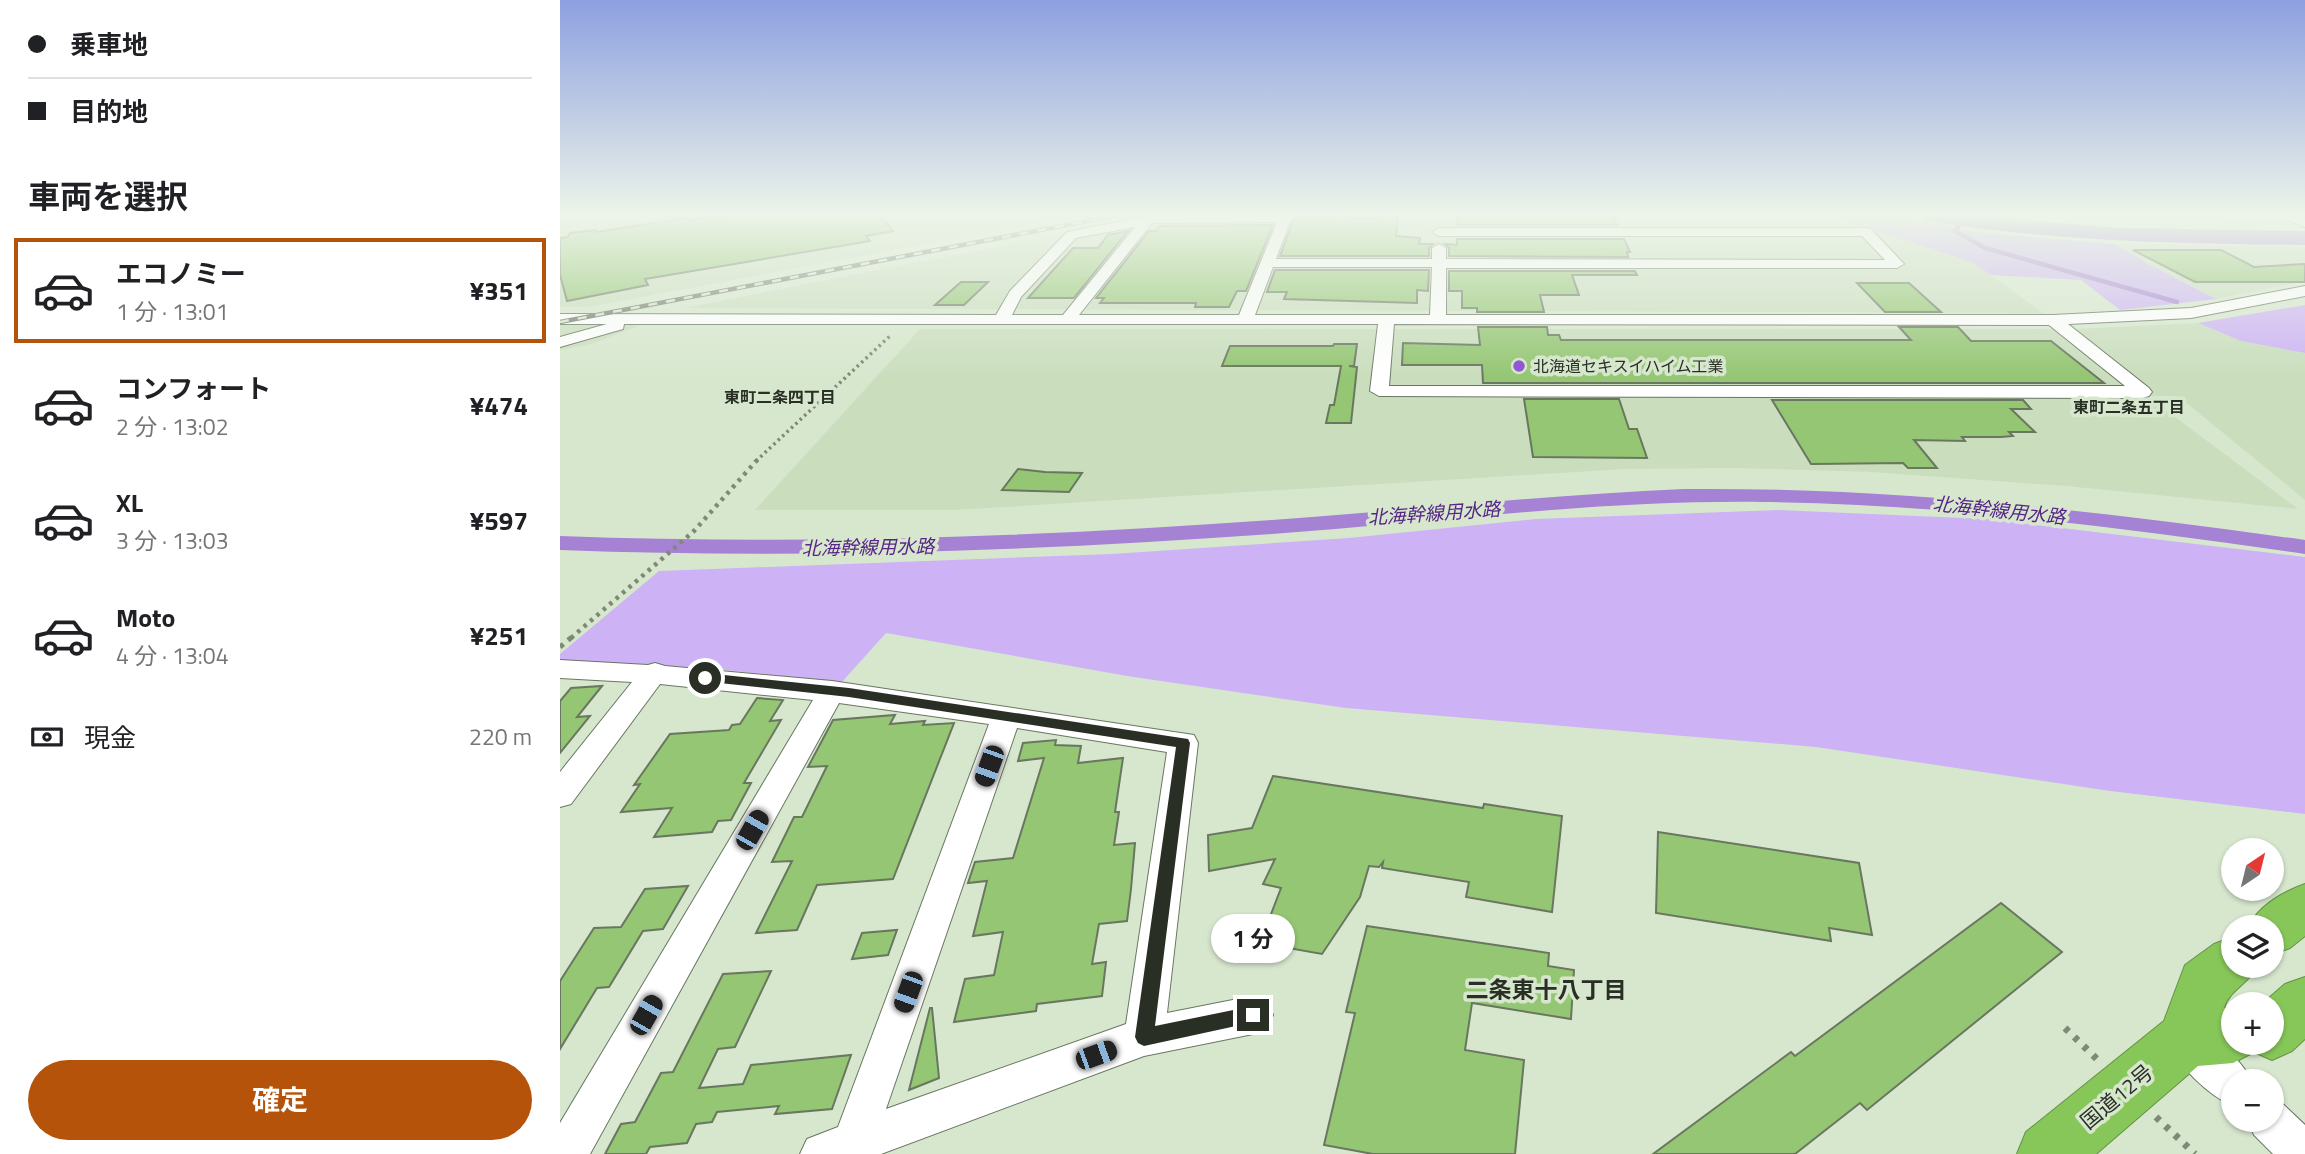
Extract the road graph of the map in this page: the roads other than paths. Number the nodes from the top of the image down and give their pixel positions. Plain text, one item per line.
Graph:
1 (1039, 270) edge
2 (1105, 270) edge
3 (1264, 270) edge
4 (1438, 270) edge
5 (2305, 291) edge
6 (560, 319) edge
7 (633, 319) junction
8 (1002, 320) junction
9 (1068, 320) junction
10 (1245, 320) junction
11 (1387, 320) junction
12 (1438, 320) junction
13 (2053, 320) junction
14 (560, 342) edge
15 (560, 668) edge
16 (654, 672) junction
17 (832, 691) junction
18 (1007, 716) junction
19 (560, 794) edge
20 (2305, 906) edge
21 (2284, 923) edge
22 (2221, 970) edge
23 (2305, 1003) edge
24 (1253, 1015) dead end
25 (2284, 1021) edge
26 (1144, 1037) junction
27 (2209, 1037) edge
28 (2225, 1069) edge
29 (2281, 1132) edge
30 (838, 1148) edge
31 (566, 1154) edge
32 (2048, 1154) edge
33 (2304, 1154) edge

1 - 8 street
2 - 9 street
3 - 10 street
4 - 12 street
5 - 13 street
6 - 7 street
7 - 8 street
7 - 14 street
8 - 9 street
9 - 10 street
10 - 11 street
11 - 12 street
11 - 13 street
12 - 13 street
15 - 16 street
16 - 17 street
16 - 19 street
17 - 18 street
17 - 31 street
18 - 26 street
18 - 30 street
20 - 21 highway
22 - 27 highway
23 - 25 highway
24 - 26 street
26 - 30 street
27 - 28 street
27 - 32 highway, 国道12号
29 - 33 street

